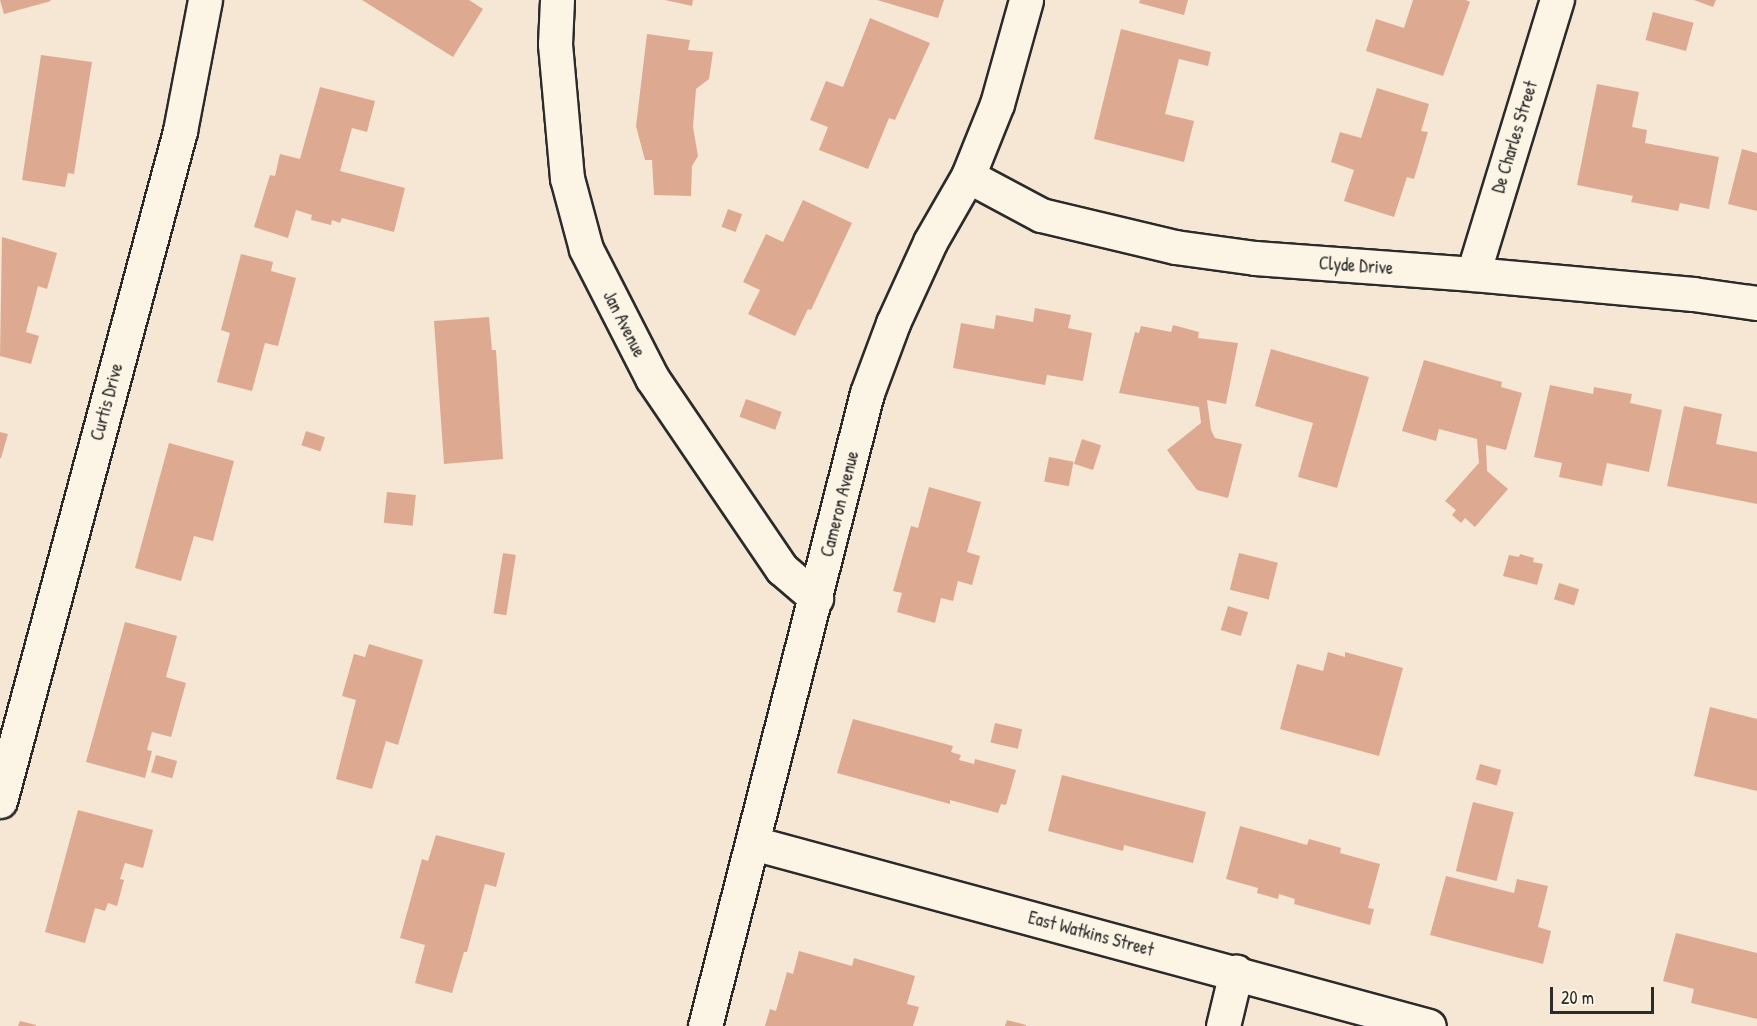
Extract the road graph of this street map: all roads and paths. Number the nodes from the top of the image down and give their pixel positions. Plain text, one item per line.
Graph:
1 (205, 0) edge
2 (557, 0) edge
3 (1026, 0) edge
4 (1557, 0) edge
5 (968, 176) junction
6 (1473, 274) junction
7 (1757, 303) edge
8 (816, 598) junction
9 (0, 801) edge
10 (753, 843) junction
11 (1236, 972) junction
12 (705, 1026) edge
13 (1223, 1026) edge
14 (1429, 1026) edge

1 - 9 street, Curtis Drive
2 - 8 street, Jan Avenue
3 - 5 street, Cameron Avenue
4 - 6 street, De Charles Street
5 - 6 street, Clyde Drive
5 - 8 street, Cameron Avenue
6 - 7 street, Clyde Drive
8 - 10 street, Cameron Avenue
10 - 11 street, East Watkins Street
10 - 12 street, Cameron Avenue
11 - 13 street
11 - 14 street, East Watkins Street

